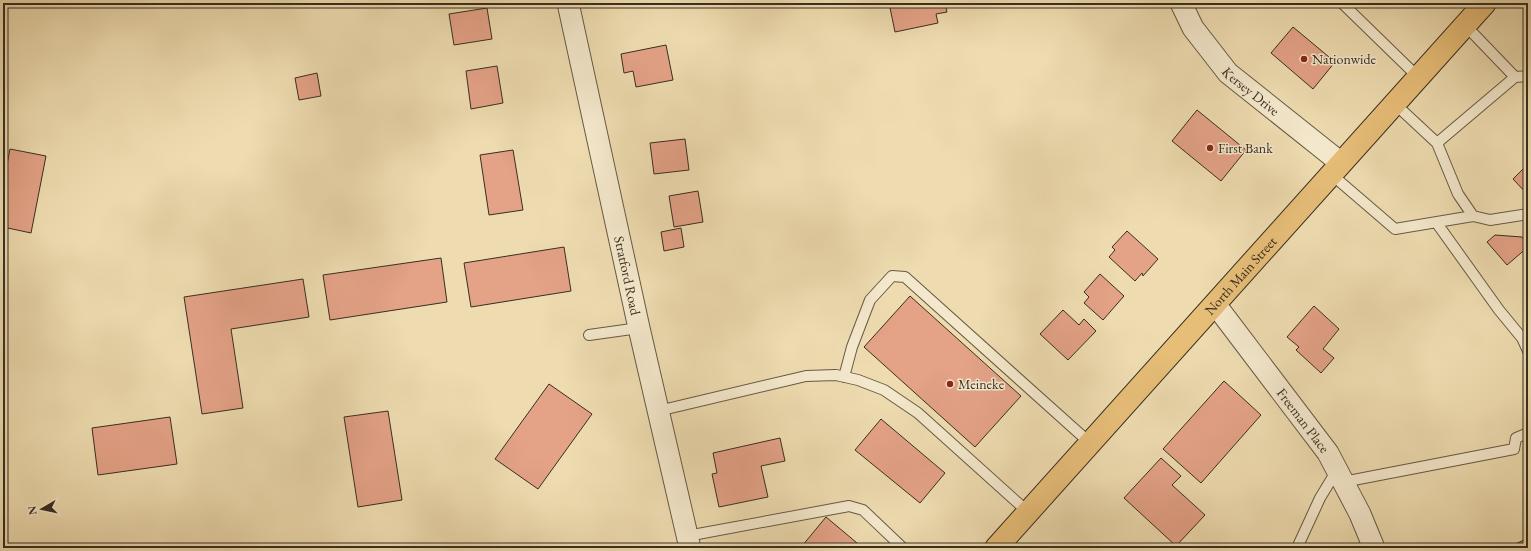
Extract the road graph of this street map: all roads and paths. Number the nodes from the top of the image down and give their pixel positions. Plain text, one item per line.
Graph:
1 (568, 3) edge
2 (1181, 3) edge
3 (1342, 3) edge
4 (1484, 3) edge
5 (1465, 24) junction
6 (1528, 76) edge
7 (1418, 77) junction
8 (1515, 77) junction
9 (1394, 103) junction
10 (1437, 143) junction
11 (1336, 169) junction
12 (1528, 214) edge
13 (1473, 216) junction
14 (1436, 222) junction
15 (1215, 304) junction
16 (639, 328) junction
17 (589, 335) dead end
18 (1525, 337) edge
19 (1528, 351) edge
20 (844, 377) junction
21 (658, 411) junction
22 (1528, 433) edge
23 (1090, 443) junction
24 (1340, 476) junction
25 (1028, 512) junction
26 (688, 542) edge
27 (903, 548) edge
28 (996, 548) edge
29 (1297, 548) edge
30 (1374, 548) edge

1 - 16 street, Stratford Road
2 - 11 street, Kersey Drive
3 - 7 lane
4 - 5 main road, North Main Street
5 - 7 main road, North Main Street
5 - 8 lane
6 - 8 lane
7 - 9 main road, North Main Street
8 - 10 lane
9 - 10 lane
9 - 11 main road, North Main Street
10 - 13 lane
11 - 14 lane
11 - 15 main road, North Main Street
12 - 13 lane
13 - 14 lane
14 - 18 lane
15 - 23 main road, North Main Street
15 - 24 street, Freeman Place
16 - 17 lane
16 - 21 street, Stratford Road
18 - 19 lane
20 - 21 lane
20 - 23 lane
20 - 25 lane
21 - 26 street, Stratford Road
22 - 24 lane
23 - 25 main road, North Main Street
24 - 29 lane
24 - 30 street, Freeman Place
25 - 28 main road, North Main Street
26 - 27 lane

